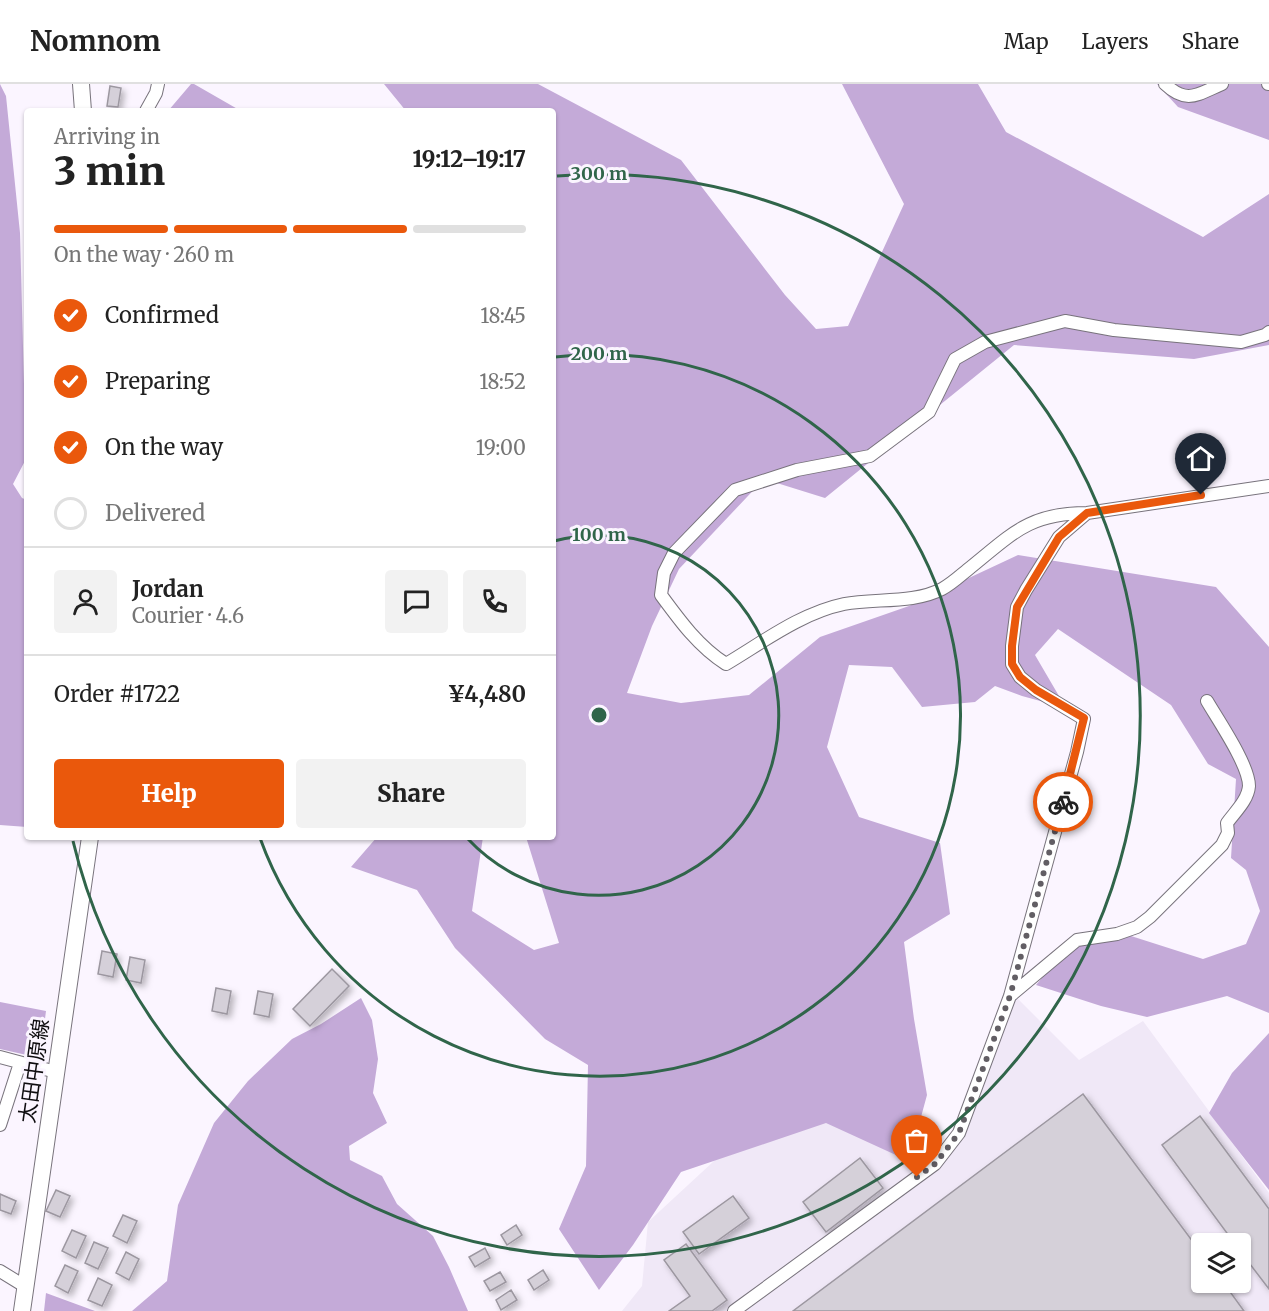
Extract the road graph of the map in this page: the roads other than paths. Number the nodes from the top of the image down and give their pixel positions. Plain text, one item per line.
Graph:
1 (81, 84) edge
2 (158, 84) edge
3 (1165, 84) edge
4 (1222, 84) edge
5 (83, 108) edge
6 (148, 108) edge
7 (1269, 332) edge
8 (1269, 486) edge
9 (1087, 513) junction
10 (1207, 701) dead end
11 (90, 840) edge
12 (1010, 996) junction
13 (0, 1057) edge
14 (20, 1063) junction
15 (56, 1072) junction
16 (0, 1125) edge
17 (0, 1271) edge
18 (26, 1287) junction
19 (22, 1311) edge
20 (734, 1311) edge

1 - 5 main road
2 - 6 street
3 - 4 street
7 - 9 street
8 - 9 street
9 - 12 street
10 - 12 street
11 - 15 main road, 太田中原線
12 - 20 street
13 - 14 street
14 - 15 street
14 - 16 street
15 - 18 main road, 太田中原線
17 - 18 street
18 - 19 main road, 太田中原線

